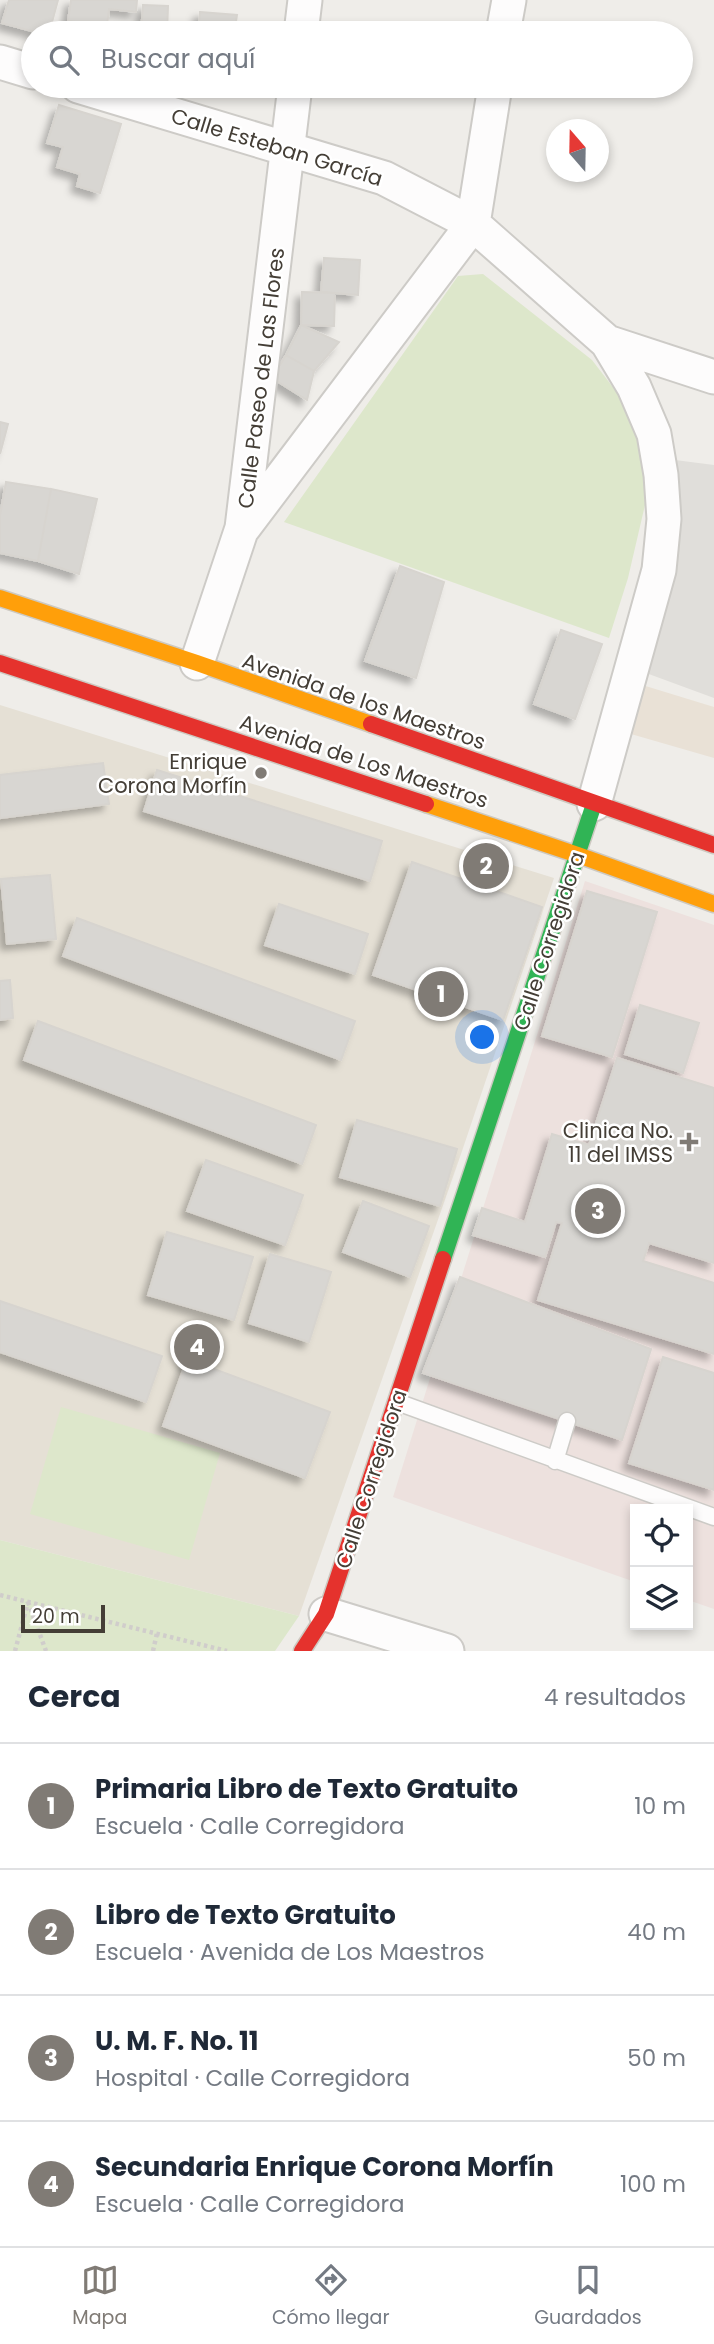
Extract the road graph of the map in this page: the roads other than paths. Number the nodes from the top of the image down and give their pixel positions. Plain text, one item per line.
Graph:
1 (305, 0) edge
2 (509, 0) edge
3 (302, 21) edge
4 (505, 21) edge
5 (0, 62) edge
6 (21, 68) edge
7 (118, 98) edge
8 (294, 98) edge
9 (493, 98) edge
10 (288, 149) junction
11 (473, 224) junction
12 (607, 342) junction
13 (714, 377) edge
14 (243, 528) junction
15 (0, 598) edge
16 (0, 663) edge
17 (197, 663) junction
18 (594, 804) junction
19 (714, 845) edge
20 (578, 855) junction
21 (714, 904) edge
22 (397, 1402) junction
23 (567, 1421) dead end
24 (555, 1461) junction
25 (714, 1517) edge
26 (326, 1614) junction
27 (302, 1651) edge
28 (447, 1651) edge

1 - 3 street
2 - 4 street
5 - 6 street
7 - 10 street, Calle Esteban García
8 - 10 street, Calle Paseo de Las Flores
9 - 11 street
10 - 11 street, Calle Esteban García
10 - 14 street, Calle Paseo de Las Flores
11 - 12 street, Calle Esteban García
11 - 14 street
12 - 13 street, Calle Esteban García
12 - 18 street, Calle Corregidora
14 - 17 street, Calle Paseo de Las Flores
15 - 17 main road, Avenida de los Maestros
16 - 20 main road, Avenida de Los Maestros
17 - 18 main road, Avenida de los Maestros
18 - 19 main road, Avenida de los Maestros
18 - 20 main road, Calle Corregidora
20 - 21 main road, Avenida de Los Maestros
20 - 22 main road, Calle Corregidora
22 - 24 lane
22 - 26 main road, Calle Corregidora
23 - 24 lane
24 - 25 lane
26 - 27 main road, Calle Corregidora
26 - 28 street

